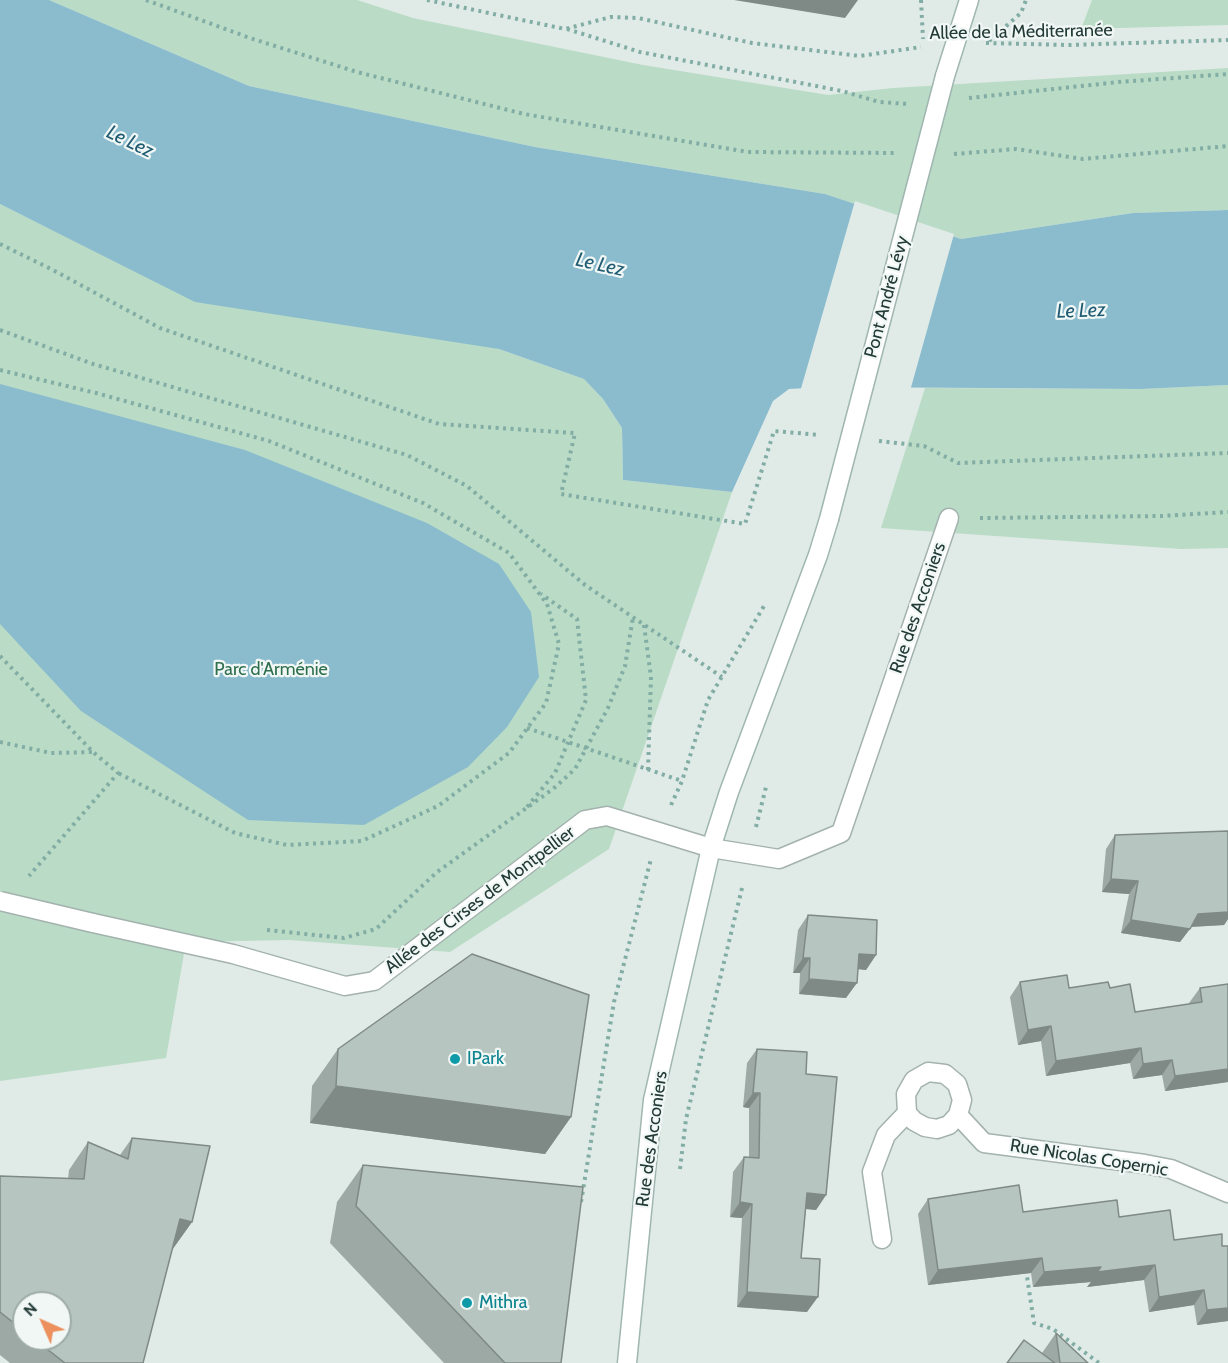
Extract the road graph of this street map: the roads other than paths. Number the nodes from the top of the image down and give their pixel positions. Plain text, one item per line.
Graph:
1 (969, 0) edge
2 (949, 518) road end
3 (829, 519) joint
4 (711, 848) junction
5 (0, 901) edge
6 (907, 1113) junction
7 (958, 1115) junction
8 (1228, 1193) edge
9 (882, 1239) dead end
10 (627, 1363) edge

1 - 3 street, Pont André Lévy, bridge
2 - 4 street, Rue des Acconiers
3 - 4 street, Rue des Acconiers
4 - 5 street, Allée des Cirses de Montpellier, bridge
4 - 10 street, Rue des Acconiers
6 - 7 street
6 - 7 street
6 - 9 street
7 - 8 street, Rue Nicolas Copernic

